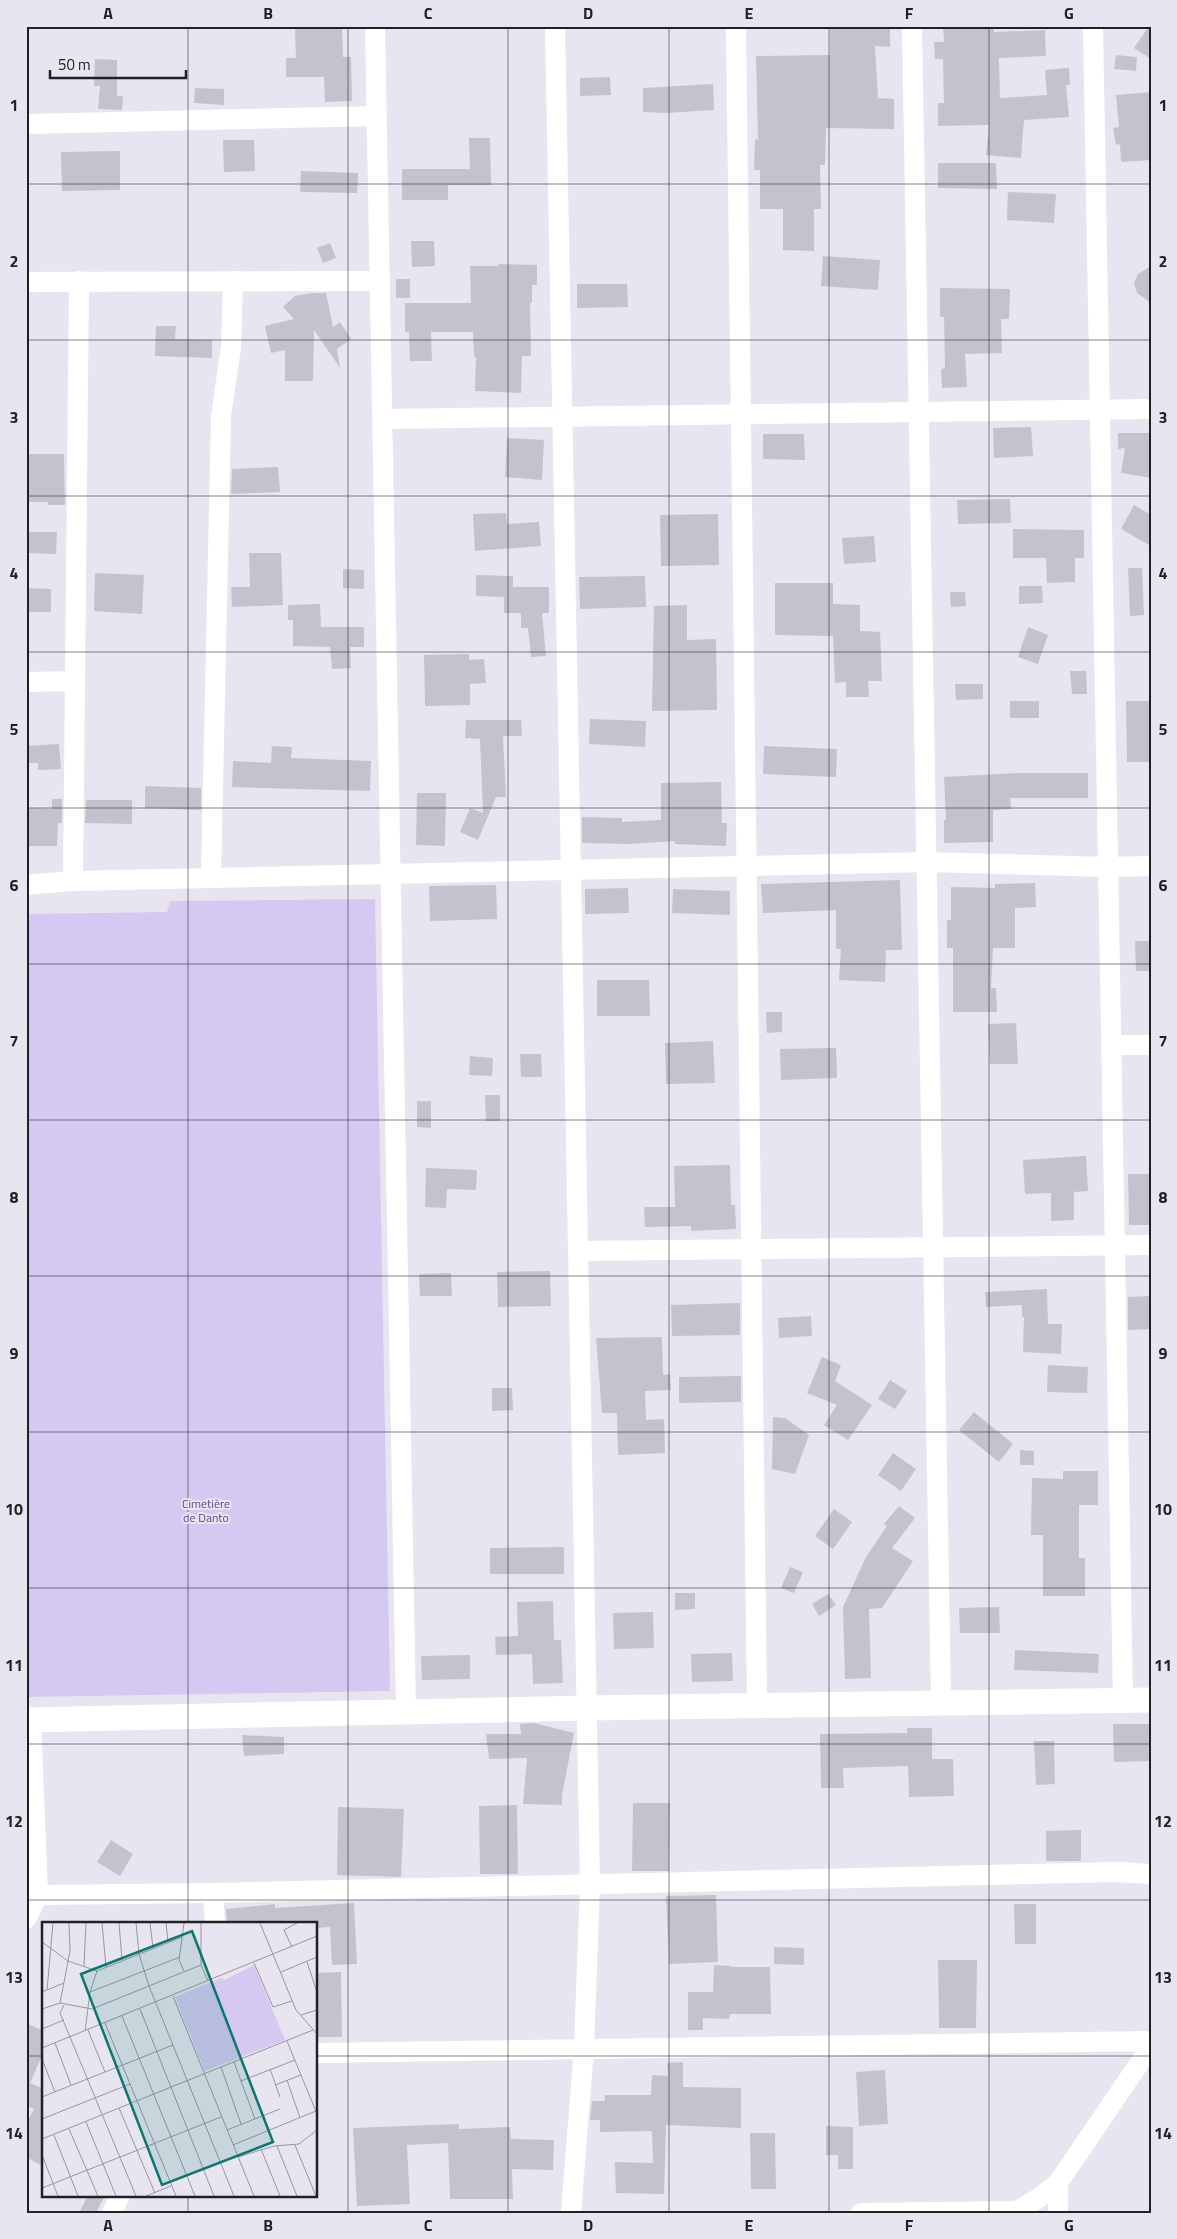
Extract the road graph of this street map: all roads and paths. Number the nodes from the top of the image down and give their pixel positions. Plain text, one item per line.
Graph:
1 (375, 26) edge
2 (555, 26) edge
3 (736, 26) edge
4 (912, 26) edge
5 (1093, 26) edge
6 (377, 116) junction
7 (26, 124) edge
8 (233, 281) junction
9 (380, 281) junction
10 (26, 282) edge
11 (79, 282) junction
12 (1151, 409) edge
13 (1100, 410) junction
14 (919, 412) junction
15 (741, 415) junction
16 (562, 417) junction
17 (384, 419) junction
18 (75, 681) junction
19 (26, 682) edge
20 (927, 862) junction
21 (1151, 866) edge
22 (746, 867) junction
23 (1108, 867) junction
24 (570, 871) junction
25 (391, 875) junction
26 (211, 878) junction
27 (73, 881) junction
28 (26, 885) edge
29 (1111, 1045) junction
30 (1151, 1045) edge
31 (1151, 1245) edge
32 (933, 1246) junction
33 (1115, 1246) junction
34 (751, 1249) junction
35 (578, 1251) junction
36 (1123, 1700) junction
37 (1151, 1700) edge
38 (941, 1702) junction
39 (757, 1705) junction
40 (586, 1708) junction
41 (406, 1712) junction
42 (29, 1720) edge
43 (1151, 1874) edge
44 (590, 1885) junction
45 (213, 1893) junction
46 (38, 1894) junction
47 (26, 1919) edge
48 (215, 1922) edge
49 (1151, 2041) edge
50 (1151, 2046) edge
51 (584, 2048) junction
52 (318, 2053) edge
53 (1058, 2182) junction
54 (120, 2196) edge
55 (918, 2212) edge
56 (1018, 2212) edge
57 (112, 2213) edge
58 (571, 2213) edge
59 (861, 2213) edge
60 (1058, 2213) edge

1 - 6 street
2 - 16 street
3 - 15 street
4 - 14 street
5 - 13 street
6 - 7 street
6 - 9 street
8 - 9 street
8 - 11 street
8 - 26 street
9 - 17 street
10 - 11 street
11 - 18 street
12 - 13 street
13 - 14 street
13 - 23 street
14 - 15 street
14 - 20 street
15 - 16 street
15 - 22 street
16 - 17 street
16 - 24 street
17 - 25 street
18 - 19 street
18 - 27 street
20 - 22 street
20 - 23 street
20 - 32 street
21 - 23 street
22 - 24 street
22 - 34 street
23 - 29 street
24 - 25 street
24 - 35 street
25 - 26 street
25 - 41 street
26 - 27 street
27 - 28 street
29 - 30 street
29 - 33 street
31 - 33 street
32 - 33 street
32 - 34 street
32 - 38 street
33 - 36 street
34 - 35 street
34 - 39 street
35 - 40 street
36 - 37 street
36 - 38 street
38 - 39 street
39 - 40 street
40 - 41 street
40 - 44 street
41 - 42 street
42 - 46 street
43 - 44 street
44 - 45 street
44 - 51 street
45 - 46 street
45 - 48 street
46 - 47 street
49 - 51 street
50 - 53 street
51 - 52 street
51 - 58 street
53 - 56 street
53 - 60 street
54 - 57 street
55 - 56 street
55 - 59 street

